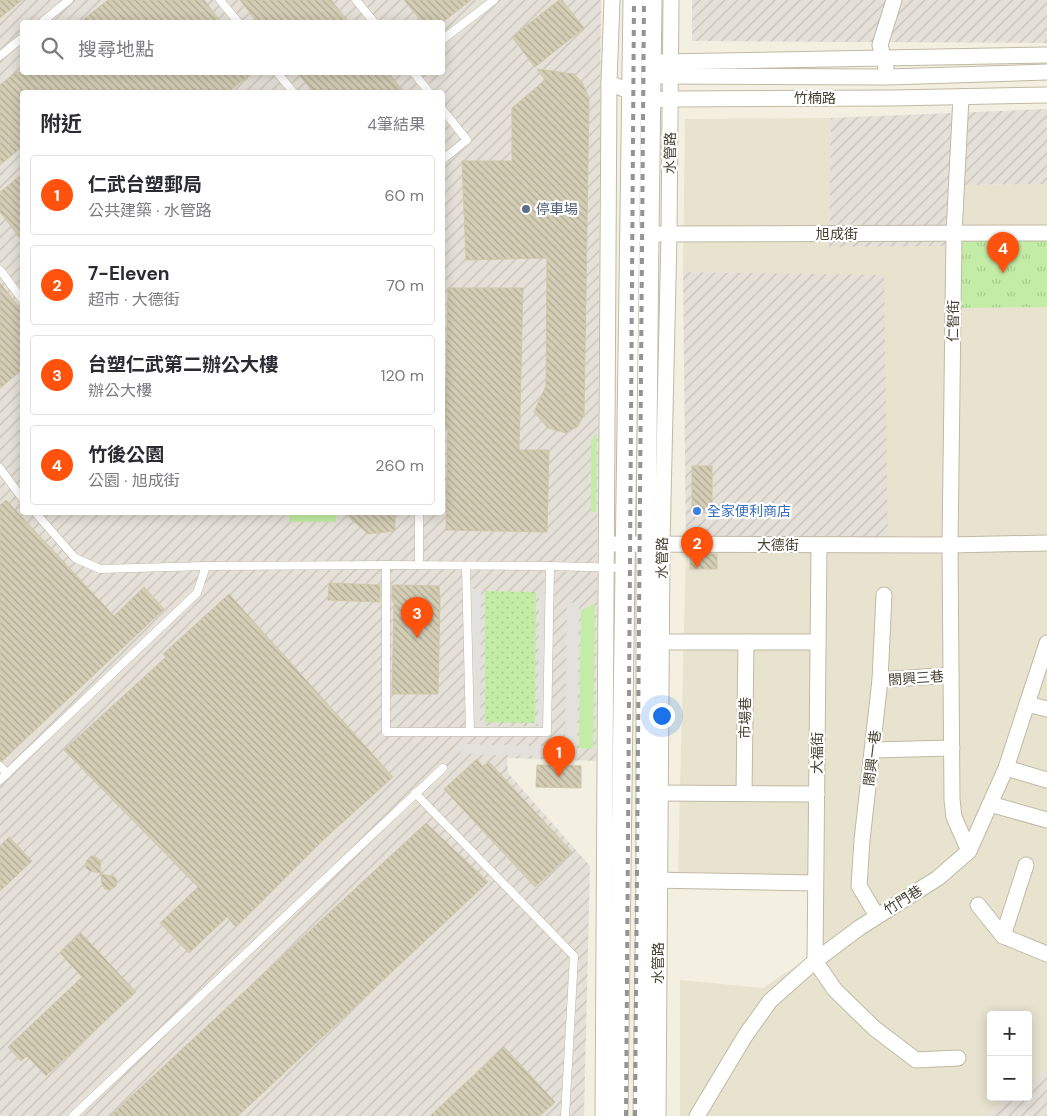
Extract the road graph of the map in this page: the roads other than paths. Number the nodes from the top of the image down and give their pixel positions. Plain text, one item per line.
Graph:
1 (69, 0) edge
2 (220, 0) edge
3 (356, 0) edge
4 (494, 0) edge
5 (612, 0) edge
6 (633, 0) edge
7 (652, 0) edge
8 (671, 0) edge
9 (894, 0) edge
10 (44, 20) edge
11 (236, 20) edge
12 (372, 20) edge
13 (445, 38) edge
14 (20, 40) edge
15 (1047, 55) edge
16 (0, 56) edge
17 (883, 59) junction
18 (661, 69) junction
19 (1047, 72) edge
20 (279, 75) edge
21 (415, 75) edge
22 (888, 77) junction
23 (609, 83) junction
24 (631, 83) junction
25 (291, 90) edge
26 (427, 90) edge
27 (1047, 95) edge
28 (961, 97) junction
29 (892, 98) junction
30 (661, 100) junction
31 (445, 113) edge
32 (445, 158) edge
33 (954, 233) junction
34 (1047, 233) edge
35 (649, 234) junction
36 (669, 234) junction
37 (628, 235) junction
38 (0, 270) edge
39 (20, 296) edge
40 (0, 468) edge
41 (20, 494) edge
42 (38, 515) edge
43 (419, 515) edge
44 (1047, 543) edge
45 (607, 544) junction
46 (626, 545) junction
47 (654, 545) junction
48 (819, 545) junction
49 (950, 545) junction
50 (386, 565) junction
51 (419, 565) junction
52 (206, 566) junction
53 (466, 566) junction
54 (550, 566) junction
55 (616, 568) junction
56 (884, 595) dead end
57 (661, 642) junction
58 (746, 642) junction
59 (818, 642) junction
60 (1047, 643) edge
61 (951, 675) junction
62 (880, 680) junction
63 (1027, 704) junction
64 (1047, 710) edge
65 (470, 732) junction
66 (952, 748) junction
67 (873, 750) junction
68 (0, 766) edge
69 (443, 768) dead end
70 (1006, 768) junction
71 (7, 774) junction
72 (0, 780) edge
73 (1047, 780) edge
74 (660, 792) junction
75 (415, 793) junction
76 (744, 793) junction
77 (817, 794) junction
78 (990, 804) junction
79 (1047, 820) edge
80 (969, 851) junction
81 (1026, 865) dead end
82 (652, 880) junction
83 (816, 883) junction
84 (978, 906) dead end
85 (877, 916) junction
86 (1003, 936) junction
87 (1047, 954) edge
88 (815, 961) junction
89 (958, 1058) dead end
90 (74, 1116) edge
91 (565, 1116) edge
92 (603, 1116) edge
93 (618, 1116) edge
94 (643, 1116) edge
95 (658, 1116) edge
96 (697, 1116) edge

1 - 10 lane
2 - 11 lane
3 - 12 lane
4 - 13 lane
5 - 23 street
6 - 24 street
7 - 18 street, 水管路
8 - 18 street, 水管路
9 - 17 street
14 - 16 lane
15 - 17 street, 竹楠路
17 - 18 street, 竹楠路
17 - 22 street
18 - 22 street, 竹楠路
18 - 24 street, 竹楠路
18 - 30 street, 水管路
19 - 22 street, 竹楠路
20 - 25 lane
21 - 26 lane
22 - 29 street
23 - 24 street, 竹楠路
23 - 45 street
24 - 30 street, 竹楠路
24 - 37 street
27 - 28 street, 竹楠路
28 - 29 street, 竹楠路
28 - 33 street, 仁智街
29 - 30 street, 竹楠路
30 - 35 street, 水管路
30 - 36 street, 水管路
31 - 32 lane
33 - 34 street, 旭成街
33 - 36 street, 旭成街
33 - 49 street, 仁智街
35 - 36 street, 旭成街
35 - 37 street, 旭成街
35 - 47 street, 水管路
36 - 47 street, 水管路
37 - 46 street
38 - 39 lane
40 - 41 lane
42 - 52 lane
43 - 51 lane
44 - 49 street, 大德街
45 - 46 street, 大德街
45 - 55 street
46 - 47 street, 大德街
46 - 55 street
47 - 48 street, 大德街
47 - 57 street, 水管路
47 - 82 street, 水管路
48 - 49 street, 大德街
48 - 59 street, 大福街
49 - 61 street
50 - 51 lane
50 - 52 lane
50 - 65 lane
51 - 53 lane
52 - 71 lane
53 - 54 lane
53 - 65 lane
54 - 55 lane
54 - 65 lane
55 - 92 street
55 - 93 street
56 - 62 street, 閤興一巷
57 - 58 street
57 - 74 street, 水管路
58 - 59 street
58 - 76 street, 市場巷
59 - 77 street, 大福街
60 - 63 street, 竹門巷
61 - 62 street, 閤興三巷
61 - 66 street
62 - 67 street, 閤興一巷
63 - 64 street
63 - 70 street, 竹門巷
66 - 67 street
66 - 80 street
67 - 85 street, 閤興一巷
68 - 71 lane
69 - 75 lane
70 - 73 street
70 - 78 street, 竹門巷
71 - 72 lane
74 - 76 street
74 - 82 street, 水管路
75 - 90 lane
75 - 91 lane
76 - 77 street
77 - 83 street, 大福街
78 - 79 street
78 - 80 street, 竹門巷
80 - 85 street, 竹門巷
81 - 86 street
82 - 83 street
82 - 94 street, 水管路
82 - 95 street, 水管路
83 - 88 street, 大福街
84 - 86 street
85 - 88 street, 竹門巷
86 - 87 street
88 - 89 street
88 - 96 street, 竹門巷

